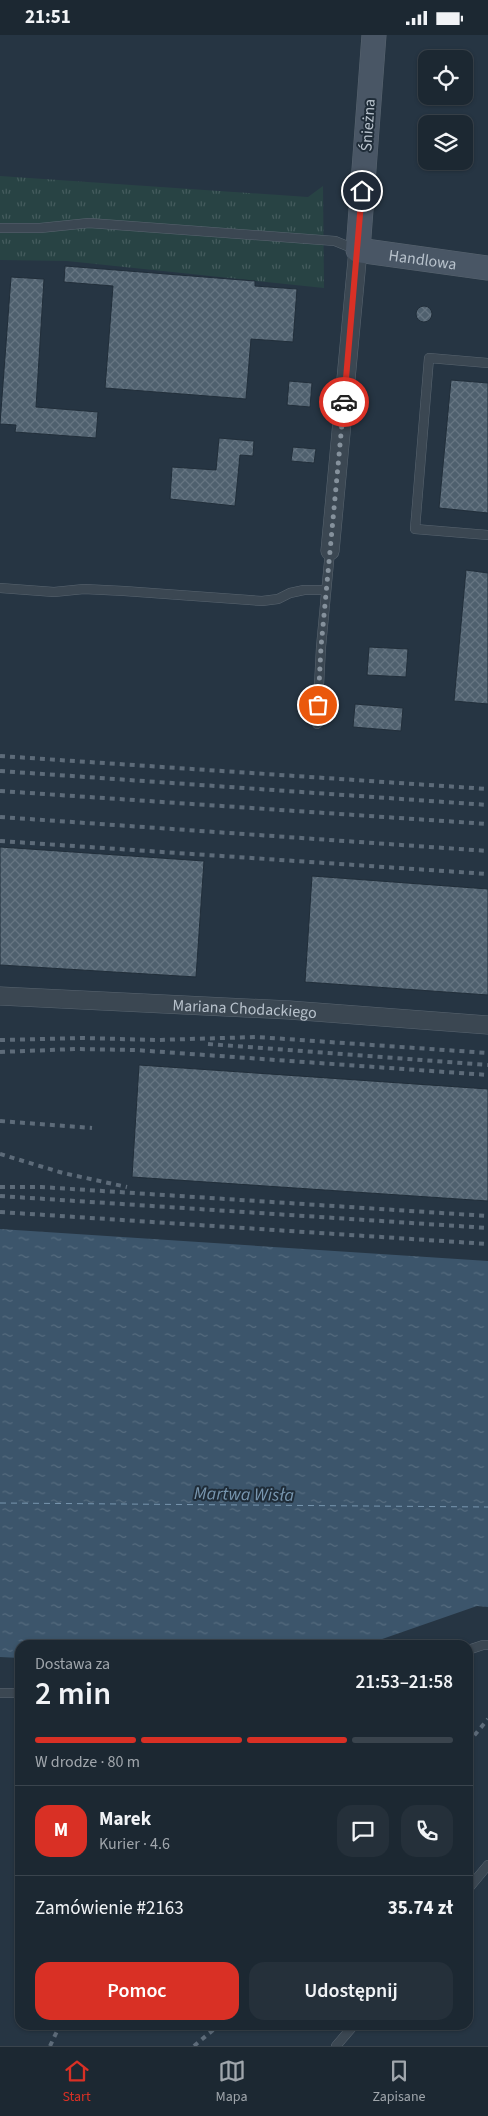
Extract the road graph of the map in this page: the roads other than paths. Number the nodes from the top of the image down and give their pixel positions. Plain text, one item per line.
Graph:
1 (374, 35) edge
2 (0, 228) edge
3 (358, 250) junction
4 (488, 268) edge
5 (488, 363) edge
6 (488, 535) edge
7 (330, 551) joint
8 (0, 588) edge
9 (326, 590) junction
10 (317, 724) dead end
11 (0, 996) edge
12 (488, 1025) edge
13 (488, 1645) edge
14 (473, 1649) edge
15 (0, 1693) edge
16 (15, 1693) edge
17 (488, 1865) edge
18 (473, 1883) edge
19 (350, 2030) edge
20 (336, 2046) edge

1 - 3 street, Śnieżna
2 - 3 lane
3 - 4 street, Handlowa
3 - 7 street, Śnieżna
5 - 6 lane
7 - 9 lane, Śnieżna
8 - 9 lane
9 - 10 lane, Śnieżna
11 - 12 street, Mariana Chodackiego
13 - 14 lane
15 - 16 lane
17 - 18 lane
19 - 20 lane

